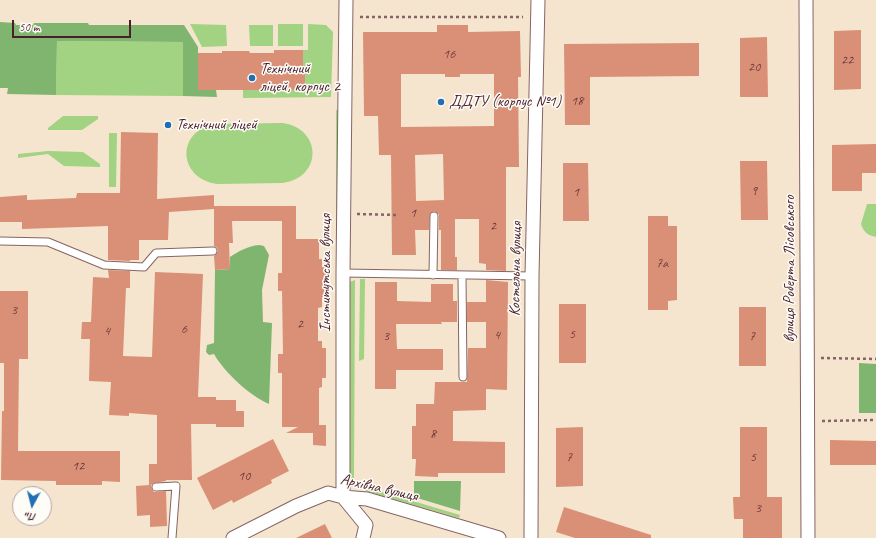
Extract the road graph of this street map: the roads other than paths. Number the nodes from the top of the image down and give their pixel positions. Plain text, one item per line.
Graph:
1 (346, 0) edge
2 (538, 0) edge
3 (806, 0) edge
4 (434, 216) dead end
5 (0, 241) edge
6 (213, 251) dead end
7 (343, 273) junction
8 (433, 275) junction
9 (462, 276) junction
10 (532, 276) junction
11 (463, 377) dead end
12 (156, 487) dead end
13 (343, 497) junction
14 (172, 538) edge
15 (233, 538) edge
16 (363, 538) edge
17 (499, 538) edge
18 (531, 538) edge
19 (808, 538) edge

1 - 7 street, Інститутська вулиця
2 - 10 street, Костельна вулиця
3 - 19 street, вулиця Роберта Лісовського
4 - 8 lane
5 - 6 lane
7 - 8 lane
7 - 13 street, Інститутська вулиця
8 - 9 lane
9 - 10 lane
9 - 11 lane
10 - 18 street, Костельна вулиця
12 - 14 lane
13 - 15 street, Архівна вулиця
13 - 16 street
13 - 17 street, Архівна вулиця

